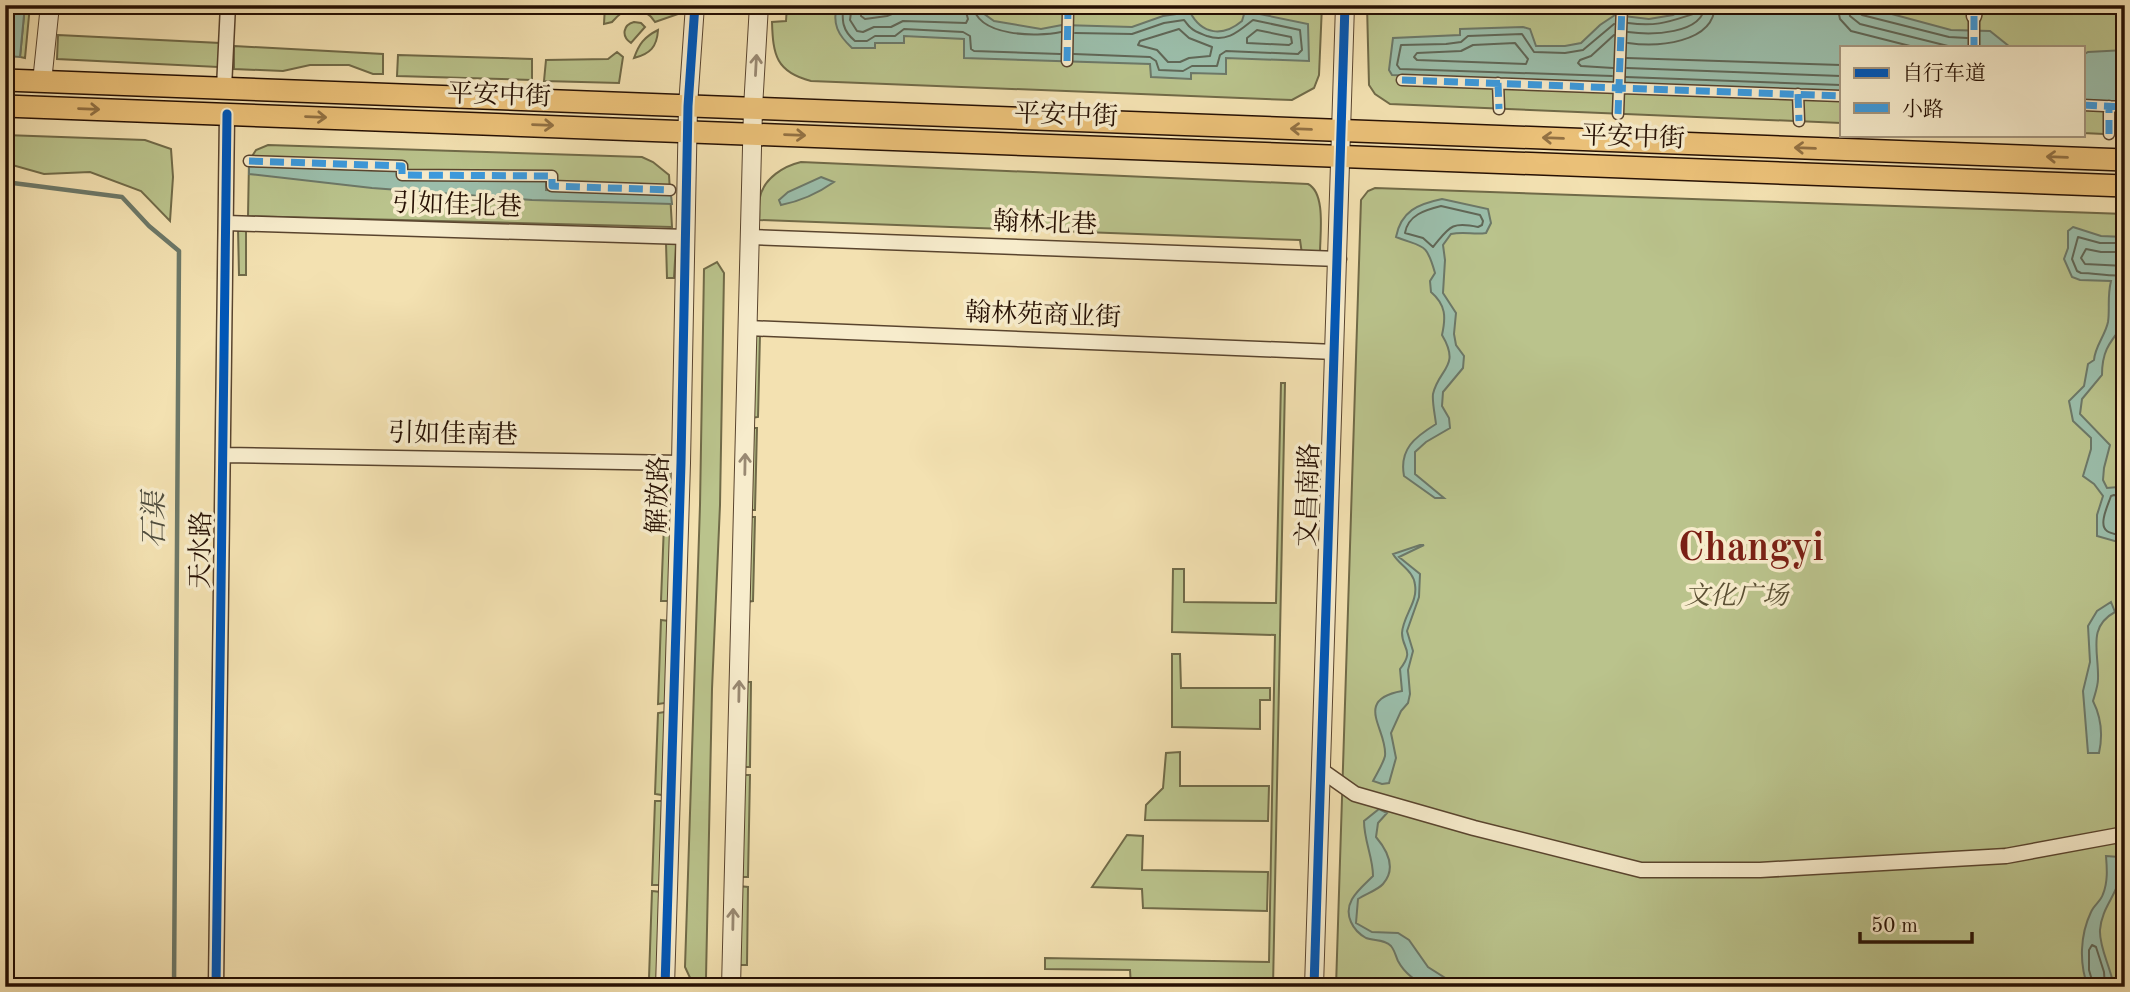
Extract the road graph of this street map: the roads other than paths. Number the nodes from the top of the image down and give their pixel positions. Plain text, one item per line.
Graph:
1 (50, 5) edge
2 (228, 5) edge
3 (695, 5) edge
4 (759, 5) edge
5 (1345, 5) edge
6 (1622, 5) edge
7 (1068, 11) dead end
8 (1975, 11) edge
9 (1974, 46) edge
10 (1067, 61) dead end
11 (5, 80) edge
12 (1402, 80) dead end
13 (35, 81) junction
14 (1498, 83) junction
15 (1618, 87) junction
16 (224, 88) junction
17 (1798, 94) junction
18 (1840, 96) edge
19 (13, 106) edge
20 (688, 106) junction
21 (2084, 106) edge
22 (2109, 106) junction
23 (2125, 107) edge
24 (753, 108) junction
25 (1499, 109) dead end
26 (227, 114) junction
27 (1618, 114) dead end
28 (1799, 121) dead end
29 (1341, 130) junction
30 (688, 131) junction
31 (753, 133) junction
32 (2109, 134) dead end
33 (1339, 155) junction
34 (2125, 160) edge
35 (249, 162) dead end
36 (2125, 186) edge
37 (670, 190) dead end
38 (227, 223) junction
39 (686, 237) junction
40 (749, 237) junction
41 (1339, 259) junction
42 (748, 328) junction
43 (1335, 352) junction
44 (224, 455) junction
45 (681, 463) junction
46 (1321, 770) junction
47 (2125, 834) edge
48 (216, 987) edge
49 (665, 987) edge
50 (731, 987) edge
51 (1314, 987) edge

1 - 13 street
2 - 16 street
3 - 20 street, 解放路
24 -> 4 street
5 - 29 street, 文昌南路
6 - 15 street
7 - 10 street
8 - 9 street
11 - 13 main road, 平安中街
12 - 14 street
13 - 16 main road, 平安中街
14 - 15 street
14 - 25 street
15 - 17 street
15 - 27 street
16 - 20 main road, 平安中街
17 - 18 street
17 - 28 street
19 -> 26 main road, 平安中街
20 - 24 main road, 平安中街
20 - 30 street, 解放路
21 - 22 street
22 - 23 street
22 - 32 street
29 -> 24 main road, 平安中街
24 - 31 street
26 -> 30 main road, 平安中街
26 - 38 street, 天水路
29 - 33 street, 文昌南路
34 -> 29 main road, 平安中街
30 - 31 main road, 平安中街
30 - 39 street, 解放路
31 -> 33 main road, 平安中街
31 - 40 street
33 - 36 main road, 平安中街
33 - 41 street, 文昌南路
35 - 37 street
38 - 39 street, 引如佳北巷
38 - 44 street, 天水路
39 - 45 street, 解放路
40 - 41 street, 翰林北巷
40 - 42 street
41 - 43 street, 文昌南路
42 - 43 street, 翰林苑商业街
50 -> 42 street
43 - 46 street, 文昌南路
44 - 45 street, 引如佳南巷
44 - 48 street, 天水路
45 - 49 street, 解放路
46 - 47 street
46 - 51 street, 文昌南路

